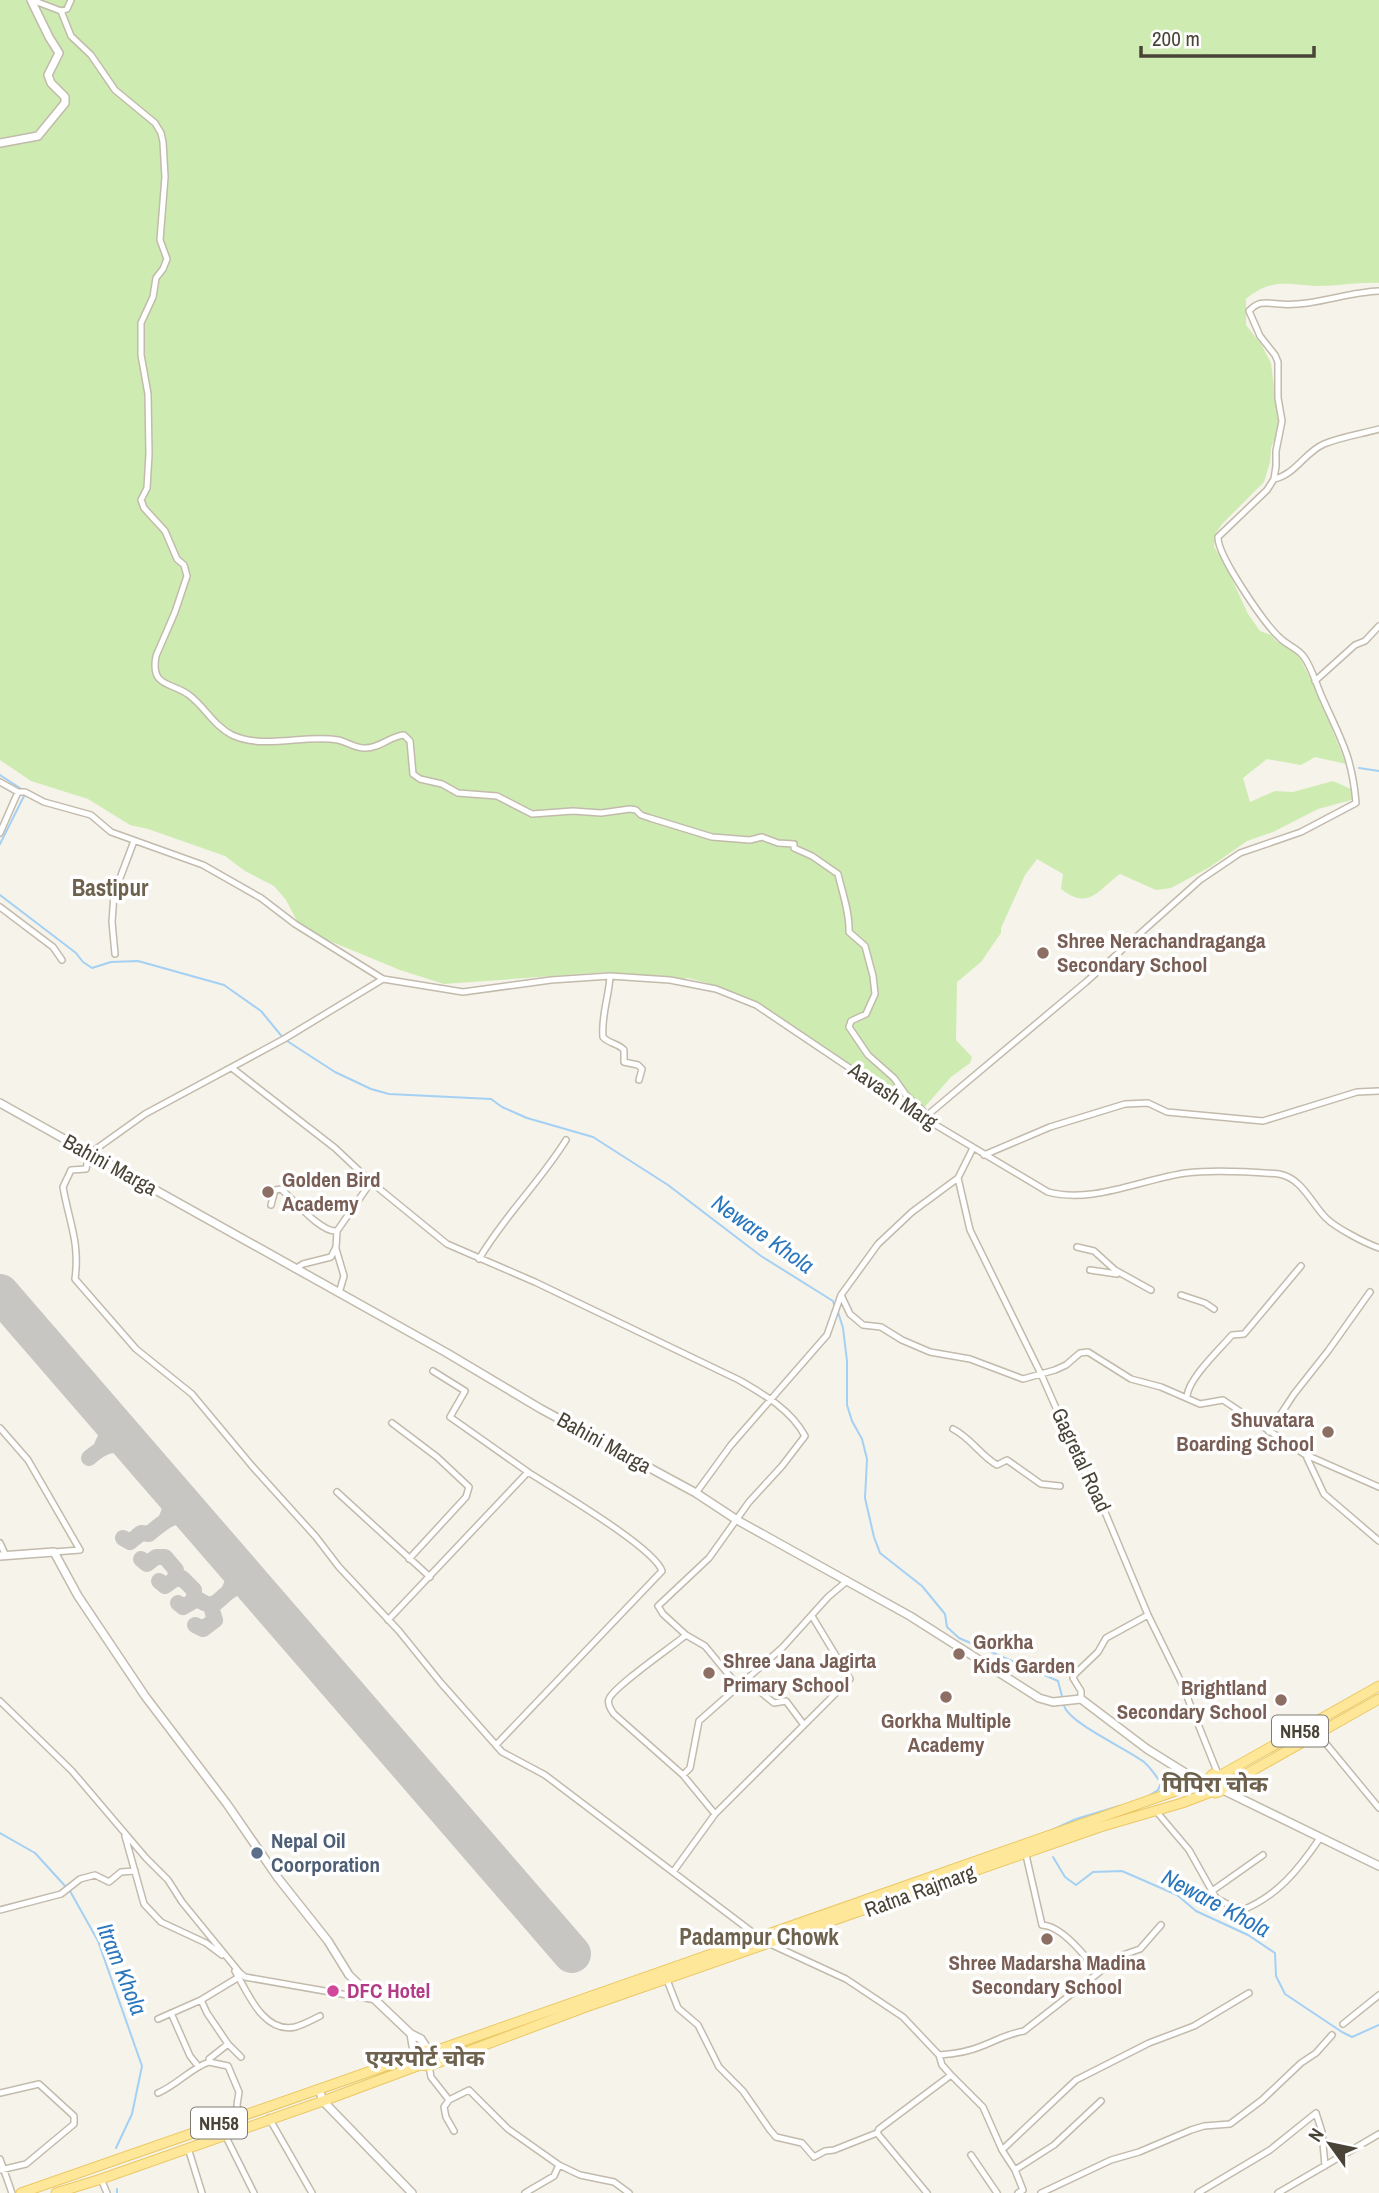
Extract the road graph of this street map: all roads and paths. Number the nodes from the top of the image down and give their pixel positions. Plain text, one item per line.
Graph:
1 (32, 0) edge
2 (71, 0) edge
3 (61, 11) junction
4 (0, 143) edge
5 (1379, 291) edge
6 (1379, 429) edge
7 (1274, 479) junction
8 (1379, 626) edge
9 (1315, 681) junction
10 (0, 782) edge
11 (18, 792) junction
12 (0, 833) edge
13 (134, 841) junction
14 (0, 907) edge
15 (115, 954) dead end
16 (62, 960) dead end
17 (610, 976) junction
18 (383, 979) junction
19 (232, 1068) junction
20 (639, 1080) dead end
21 (1379, 1090) edge
22 (0, 1103) edge
23 (924, 1118) junction
24 (566, 1140) dead end
25 (973, 1148) junction
26 (89, 1154) junction
27 (984, 1155) junction
28 (958, 1178) junction
29 (371, 1182) junction
30 (271, 1205) dead end
31 (337, 1231) junction
32 (336, 1247) junction
33 (1077, 1247) dead end
34 (1379, 1248) edge
35 (479, 1259) junction
36 (1301, 1266) dead end
37 (295, 1269) junction
38 (1090, 1270) dead end
39 (1121, 1275) junction
40 (1151, 1290) dead end
41 (1370, 1292) dead end
42 (339, 1293) junction
43 (841, 1295) junction
44 (1181, 1295) dead end
45 (1213, 1309) dead end
46 (433, 1371) dead end
47 (1041, 1374) junction
48 (1186, 1396) junction
49 (770, 1399) junction
50 (392, 1423) dead end
51 (0, 1428) edge
52 (953, 1429) dead end
53 (1269, 1432) junction
54 (1304, 1454) junction
55 (528, 1472) junction
56 (1060, 1486) dead end
57 (1379, 1487) edge
58 (337, 1492) dead end
59 (696, 1493) junction
60 (737, 1520) junction
61 (1379, 1541) edge
62 (0, 1544) edge
63 (54, 1552) junction
64 (3, 1556) edge
65 (409, 1559) junction
66 (430, 1577) junction
67 (847, 1581) junction
68 (1148, 1615) junction
69 (812, 1616) junction
70 (388, 1620) junction
71 (686, 1635) junction
72 (747, 1681) junction
73 (738, 1686) junction
74 (1379, 1686) edge
75 (1081, 1699) junction
76 (1379, 1699) edge
77 (0, 1701) edge
78 (804, 1725) junction
79 (1318, 1734) junction
80 (496, 1745) junction
81 (1219, 1774) junction
82 (683, 1775) junction
83 (1204, 1781) junction
84 (1224, 1788) junction
85 (1211, 1792) junction
86 (1379, 1808) edge
87 (1156, 1811) junction
88 (715, 1814) junction
89 (125, 1834) junction
90 (1321, 1838) junction
91 (1026, 1855) junction
92 (1263, 1855) dead end
93 (1379, 1866) edge
94 (135, 1871) junction
95 (673, 1872) junction
96 (1212, 1891) junction
97 (0, 1910) edge
98 (1161, 1925) dead end
99 (759, 1937) junction
100 (768, 1943) junction
101 (1097, 1973) junction
102 (239, 1978) junction
103 (667, 1980) junction
104 (1250, 1993) dead end
105 (1379, 1995) edge
106 (201, 2000) junction
107 (376, 2000) junction
108 (172, 2013) junction
109 (320, 2016) dead end
110 (158, 2019) dead end
111 (1343, 2024) dead end
112 (411, 2034) junction
113 (1332, 2035) dead end
114 (228, 2044) junction
115 (430, 2051) junction
116 (417, 2055) junction
117 (939, 2055) junction
118 (241, 2057) dead end
119 (209, 2062) junction
120 (427, 2064) junction
121 (198, 2066) junction
122 (951, 2075) junction
123 (319, 2089) junction
124 (0, 2093) edge
125 (158, 2093) dead end
126 (449, 2100) junction
127 (323, 2101) junction
128 (1101, 2101) dead end
129 (239, 2116) junction
130 (269, 2118) junction
131 (222, 2123) junction
132 (454, 2131) dead end
133 (877, 2133) junction
134 (1379, 2134) edge
135 (225, 2135) junction
136 (147, 2148) junction
137 (188, 2148) junction
138 (1002, 2150) junction
139 (971, 2155) dead end
140 (0, 2159) edge
141 (151, 2161) junction
142 (559, 2165) junction
143 (1325, 2166) junction
144 (2, 2169) edge
145 (1016, 2170) junction
146 (74, 2174) junction
147 (101, 2179) junction
148 (1061, 2183) junction
149 (78, 2186) junction
150 (1022, 2192) edge
151 (12, 2193) edge
152 (21, 2193) edge
153 (56, 2193) edge
154 (107, 2193) edge
155 (202, 2193) edge
156 (254, 2193) edge
157 (312, 2193) edge
158 (412, 2193) edge
159 (525, 2193) edge
160 (629, 2193) edge
161 (927, 2193) edge
162 (997, 2193) edge
163 (1041, 2193) edge
164 (1065, 2193) edge
165 (1198, 2193) edge
166 (1278, 2193) edge

1 - 3 street
1 - 4 street
2 - 3 street
3 - 23 street
5 - 7 street
6 - 7 street
7 - 9 street
8 - 9 street
9 - 23 street
10 - 11 street
11 - 12 street
11 - 13 street
13 - 15 street
13 - 18 street
14 - 16 street
17 - 18 street, Aavash Marg
17 - 20 street
17 - 23 street, Aavash Marg
18 - 19 street
19 - 26 street
19 - 29 street
21 - 27 street
22 - 26 street, Bahini Marga
23 - 25 street, Aavash Marg
24 - 35 street
25 - 27 street, Aavash Marg
25 - 28 street
26 - 37 street, Bahini Marga
26 - 70 street
27 - 34 street, Aavash Marg
28 - 43 street
28 - 47 street, Gagretal Road
29 - 31 street
29 - 35 street
30 - 31 street
31 - 32 street
32 - 37 street
32 - 42 street
33 - 39 street
35 - 49 street
36 - 48 street
37 - 42 street, Bahini Marga
38 - 39 street
39 - 40 street
41 - 53 street
42 - 59 street, Bahini Marga
43 - 47 street
43 - 49 street
44 - 45 street
46 - 55 street
47 - 48 street
47 - 68 street, Gagretal Road
48 - 53 street
49 - 59 street
49 - 60 street
50 - 65 street
51 - 63 street
52 - 56 street
53 - 54 street
54 - 57 street
54 - 61 street
55 - 66 street
55 - 80 street
58 - 65 street
59 - 60 street, Bahini Marga
60 - 67 street, Bahini Marga
60 - 71 street
62 - 64 street
63 - 64 street
63 - 107 street
65 - 66 street
66 - 70 street
67 - 69 street
67 - 75 street, Bahini Marga
68 - 75 street
68 - 81 street, Gagretal Road
69 - 72 street
69 - 78 street
70 - 80 street
71 - 73 street
71 - 82 street
72 - 73 street
72 - 78 street
73 - 82 street
74 - 81 main road, Ratna Rajmarg / NH58
75 - 83 street
76 - 79 main road, Ratna Rajmarg / NH58
77 - 89 street
78 - 88 street
79 - 84 main road, Ratna Rajmarg / NH58
79 - 86 street
80 - 95 street
81 - 83 main road, Ratna Rajmarg / NH58
81 - 84 main road
82 - 88 street
83 - 85 main road
83 - 99 main road, Ratna Rajmarg / NH58
84 - 85 main road, Ratna Rajmarg / NH58
84 - 90 street
85 - 87 main road, Ratna Rajmarg / NH58
87 - 91 main road, Ratna Rajmarg / NH58
87 - 96 street
88 - 95 street
89 - 94 street
89 - 107 street
90 - 93 street
90 - 96 street
91 - 100 main road, Ratna Rajmarg / NH58
91 - 101 street
92 - 96 street
94 - 97 street
94 - 102 street
95 - 99 street
98 - 101 street
99 - 100 street
99 - 115 main road, Ratna Rajmarg / NH58
100 - 103 main road, Ratna Rajmarg / NH58
100 - 117 street
101 - 117 street
102 - 106 street
102 - 109 street
103 - 120 main road, Ratna Rajmarg / NH58
103 - 133 street
104 - 138 street
105 - 111 street
106 - 108 street
106 - 114 street
107 - 112 street
108 - 110 street
108 - 121 street
112 - 115 street
112 - 116 street
113 - 148 street
114 - 118 street
114 - 119 street
115 - 116 main road, Ratna Rajmarg / NH58
115 - 120 main road
116 - 120 main road
116 - 123 main road, Ratna Rajmarg / NH58
117 - 122 street
119 - 121 street
119 - 129 street
120 - 126 street
120 - 127 main road, Ratna Rajmarg / NH58
121 - 125 street
122 - 133 street
122 - 138 street
123 - 127 street
123 - 129 main road, Ratna Rajmarg / NH58
124 - 144 street
126 - 132 street
126 - 142 street
127 - 130 main road, Ratna Rajmarg / NH58
127 - 158 street
128 - 145 street
129 - 131 main road, Ratna Rajmarg / NH58
130 - 135 main road, Ratna Rajmarg / NH58
130 - 157 street
131 - 135 street
131 - 136 main road, Ratna Rajmarg / NH58
133 - 161 street
134 - 143 street
135 - 137 main road, Ratna Rajmarg / NH58
135 - 156 street
136 - 141 main road
136 - 146 main road, Ratna Rajmarg / NH58
137 - 141 main road, Ratna Rajmarg / NH58
137 - 155 street
138 - 145 street
139 - 162 street
140 - 144 street
141 - 147 main road, Ratna Rajmarg / NH58
142 - 159 street
142 - 160 street
143 - 165 street
143 - 166 street
144 - 151 street
145 - 150 street
146 - 149 main road
146 - 152 main road, Ratna Rajmarg / NH58
147 - 149 main road, Ratna Rajmarg / NH58
147 - 154 street
148 - 163 street
148 - 164 street
149 - 153 main road, Ratna Rajmarg / NH58

